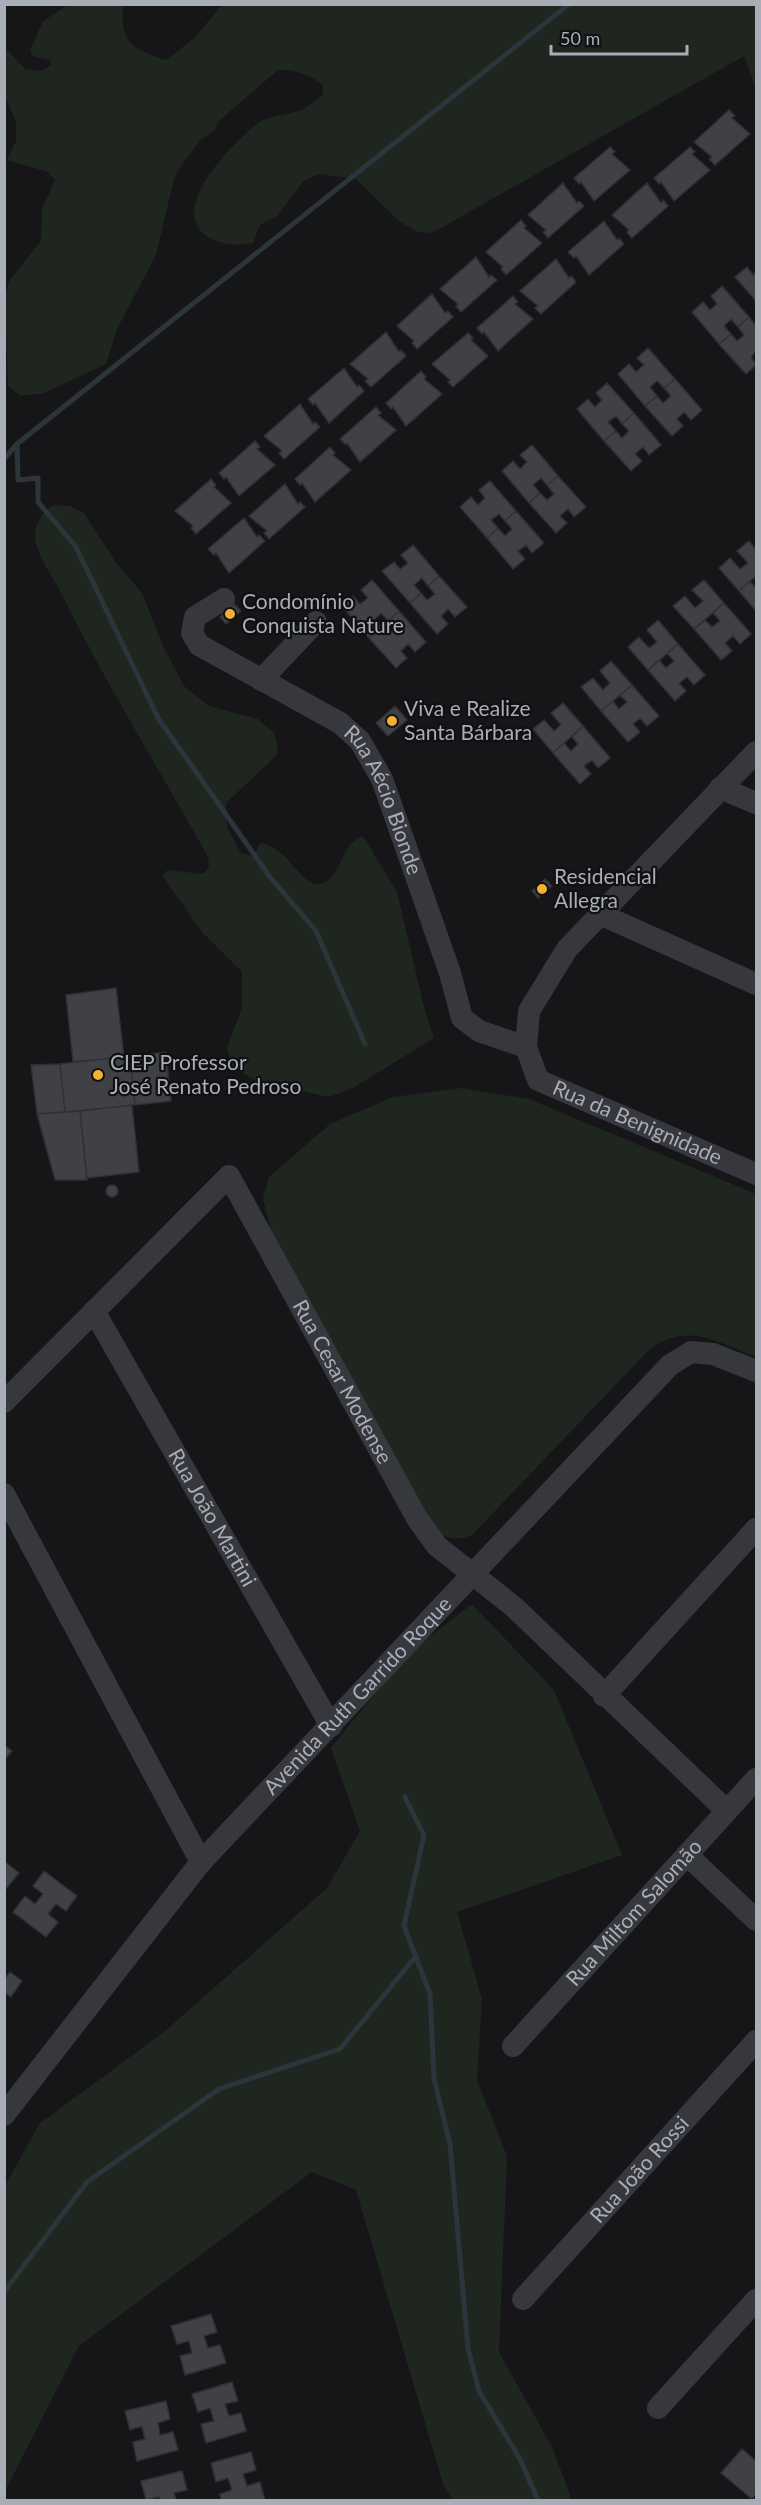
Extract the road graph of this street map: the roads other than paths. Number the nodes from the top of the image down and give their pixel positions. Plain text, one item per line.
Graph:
1 (219, 602) dead end
2 (316, 622) dead end
3 (261, 680) junction
4 (756, 752) edge
5 (720, 788) junction
6 (756, 803) edge
7 (602, 915) junction
8 (756, 984) edge
9 (526, 1047) junction
10 (756, 1174) edge
11 (94, 1311) junction
12 (756, 1371) edge
13 (4, 1402) edge
14 (4, 1494) edge
15 (756, 1529) edge
16 (471, 1573) junction
17 (604, 1696) junction
18 (331, 1726) junction
19 (756, 1779) edge
20 (727, 1811) junction
21 (687, 1855) junction
22 (201, 1862) junction
23 (756, 1920) edge
24 (756, 2041) edge
25 (513, 2046) dead end
26 (4, 2115) edge
27 (523, 2299) dead end
28 (756, 2300) edge
29 (658, 2409) dead end

1 - 3 street, Rua Aécio Bionde
2 - 3 street
3 - 9 street, Rua Aécio Bionde
4 - 5 street, Rua da Benignidade
5 - 6 street
5 - 7 street, Rua da Benignidade
7 - 8 street
7 - 9 street, Rua da Benignidade
9 - 10 street, Rua da Benignidade
11 - 13 street
11 - 16 street, Rua Cesar Modense
11 - 18 street, Rua João Martini
12 - 16 street, Avenida Ruth Garrido Roque
14 - 22 street
15 - 17 street
16 - 17 street, Rua Cesar Modense
16 - 18 street, Avenida Ruth Garrido Roque
17 - 20 street, Rua Cesar Modense
18 - 22 street, Avenida Ruth Garrido Roque
19 - 20 street, Rua Miltom Salomão
20 - 21 street, Rua Miltom Salomão
21 - 23 street
21 - 25 street, Rua Miltom Salomão
22 - 26 street, Avenida Ruth Garrido Roque
24 - 27 street, Rua João Rossi
28 - 29 street

